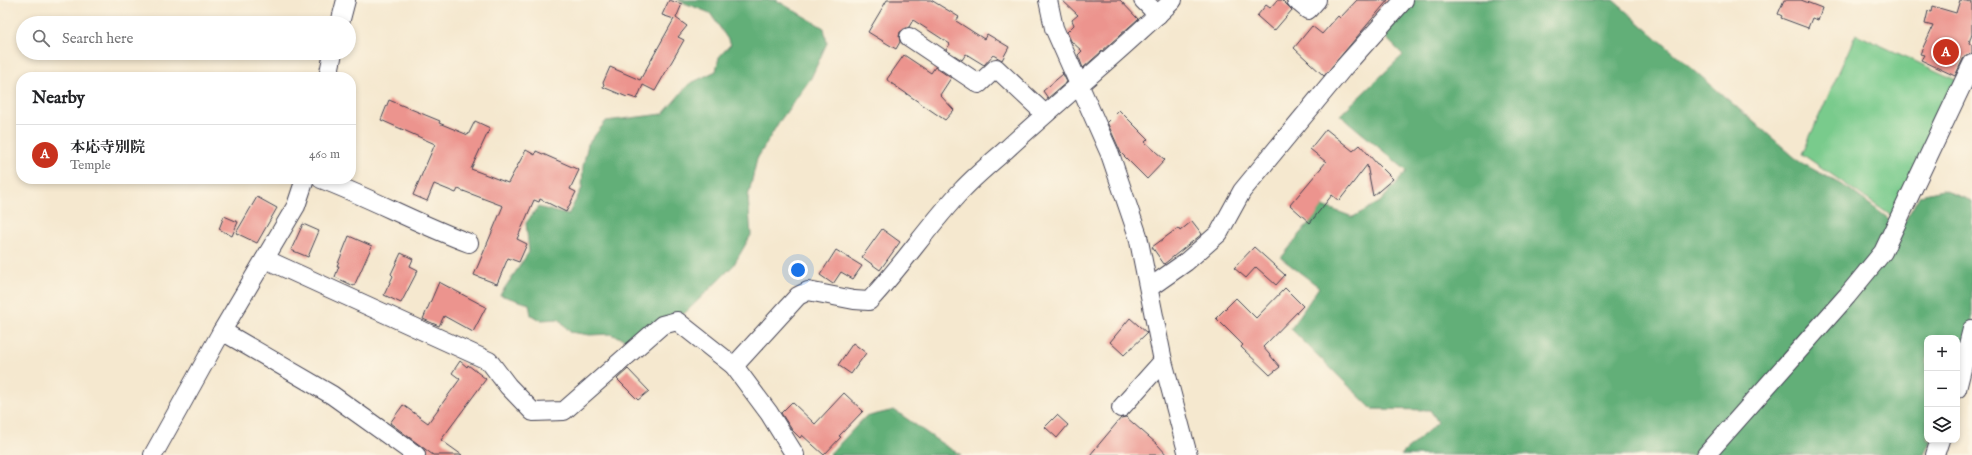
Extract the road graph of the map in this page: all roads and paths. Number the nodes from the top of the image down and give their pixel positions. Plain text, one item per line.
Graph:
1 (346, 0) edge
2 (1048, 0) edge
3 (1143, 0) edge
4 (1173, 0) edge
5 (1296, 0) edge
6 (1317, 0) edge
7 (1404, 0) edge
8 (1158, 15) junction
9 (342, 16) edge
10 (909, 37) dead end
11 (332, 60) edge
12 (1972, 64) edge
13 (329, 72) edge
14 (1079, 86) junction
15 (1045, 114) junction
16 (303, 184) edge
17 (334, 184) edge
18 (468, 243) dead end
19 (265, 259) junction
20 (1149, 288) junction
21 (1972, 329) edge
22 (222, 331) junction
23 (1164, 361) junction
24 (734, 366) junction
25 (1960, 377) edge
26 (1121, 408) dead end
27 (1939, 443) edge
28 (153, 455) edge
29 (416, 455) edge
30 (795, 455) edge
31 (1188, 455) edge
32 (1706, 455) edge
33 (1935, 455) edge

1 - 9 street
2 - 14 street
3 - 8 street
4 - 8 street
5 - 6 street
7 - 20 street
8 - 14 street
10 - 15 street
11 - 13 street
12 - 32 street
14 - 15 street
14 - 20 street
15 - 24 street
16 - 19 street
17 - 18 street
19 - 22 street
19 - 24 street
20 - 23 street
21 - 25 street
22 - 28 street
22 - 29 street
23 - 26 street
23 - 31 street
24 - 30 street
27 - 33 street

